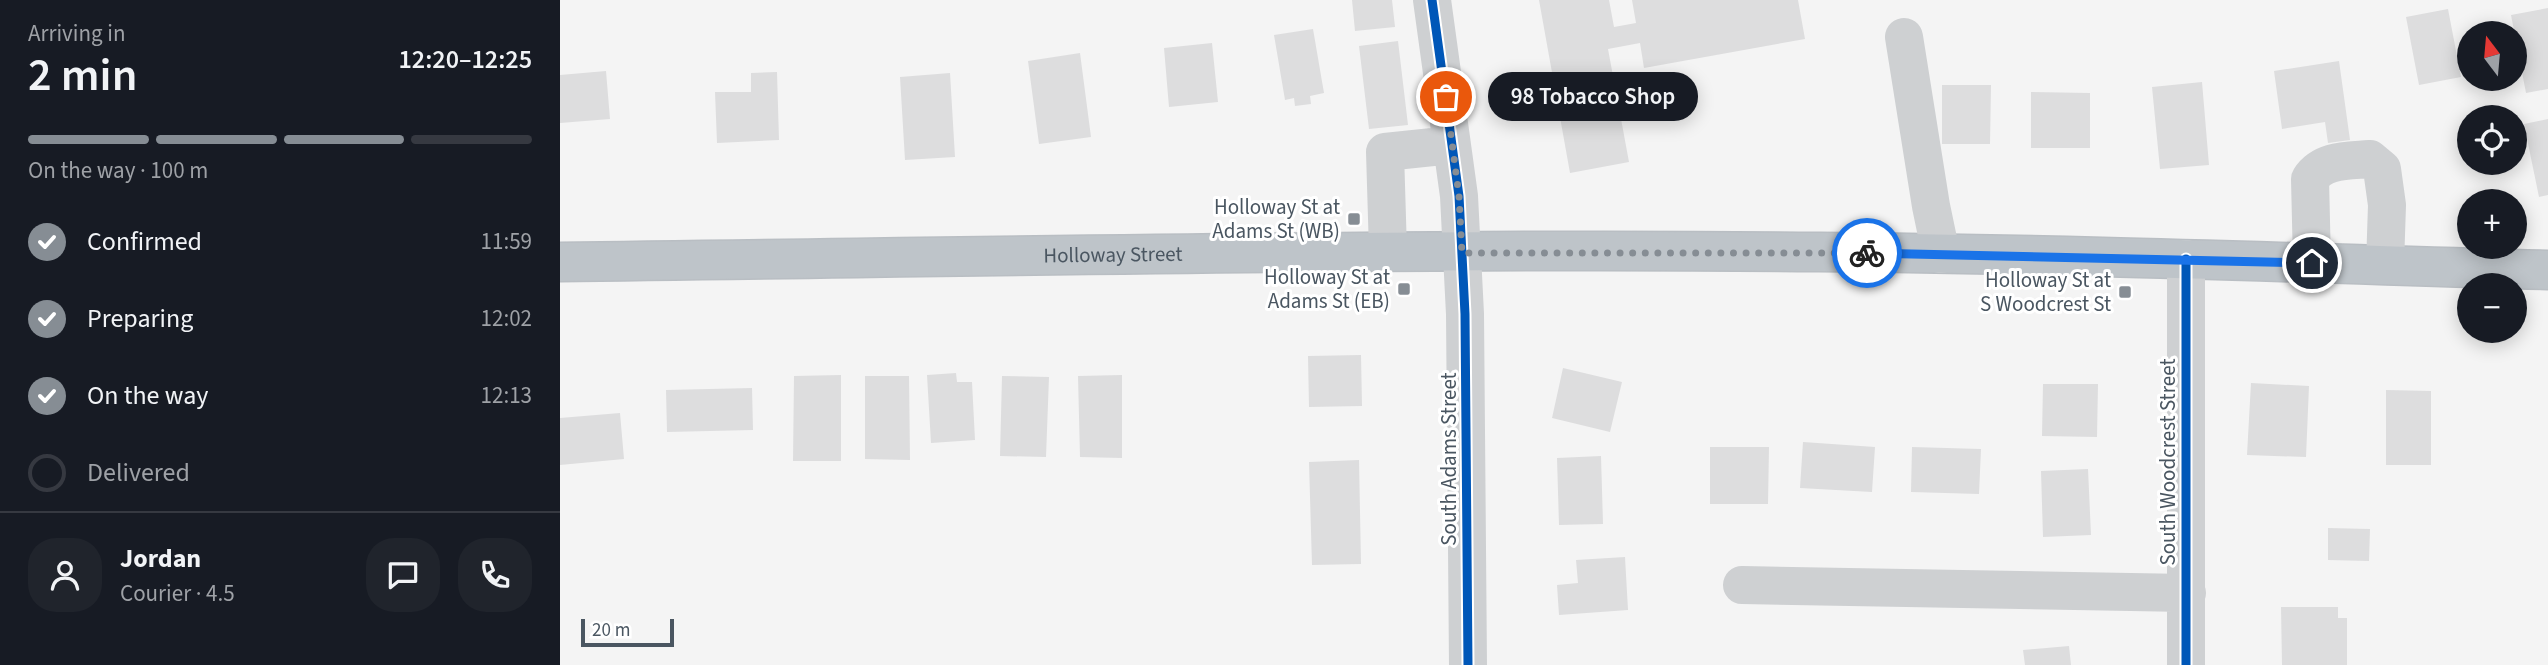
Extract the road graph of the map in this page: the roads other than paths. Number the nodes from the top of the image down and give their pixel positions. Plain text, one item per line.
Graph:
1 (1432, 0) edge
2 (1904, 37) dead end
3 (1452, 145) junction
4 (1388, 251) junction
5 (1462, 253) junction
6 (1941, 254) junction
7 (2186, 259) junction
8 (560, 262) edge
9 (2312, 263) junction
10 (2385, 265) junction
11 (2548, 270) edge
12 (1742, 584) dead end
13 (2187, 593) junction
14 (1468, 665) edge
15 (2186, 665) edge

1 - 3 street, South Adams Street
2 - 6 street
3 - 4 street
3 - 5 street, South Adams Street
4 - 5 highway, Holloway Street
4 - 8 highway, Holloway Street
5 - 6 highway, Holloway Street
5 - 14 street, South Adams Street
6 - 7 highway, Holloway Street
7 - 9 highway, Holloway Street
7 - 13 street, South Woodcrest Street
9 - 10 highway, Holloway Street
9 - 10 street
10 - 11 highway, Holloway Street
12 - 13 street
13 - 15 street, South Woodcrest Street

